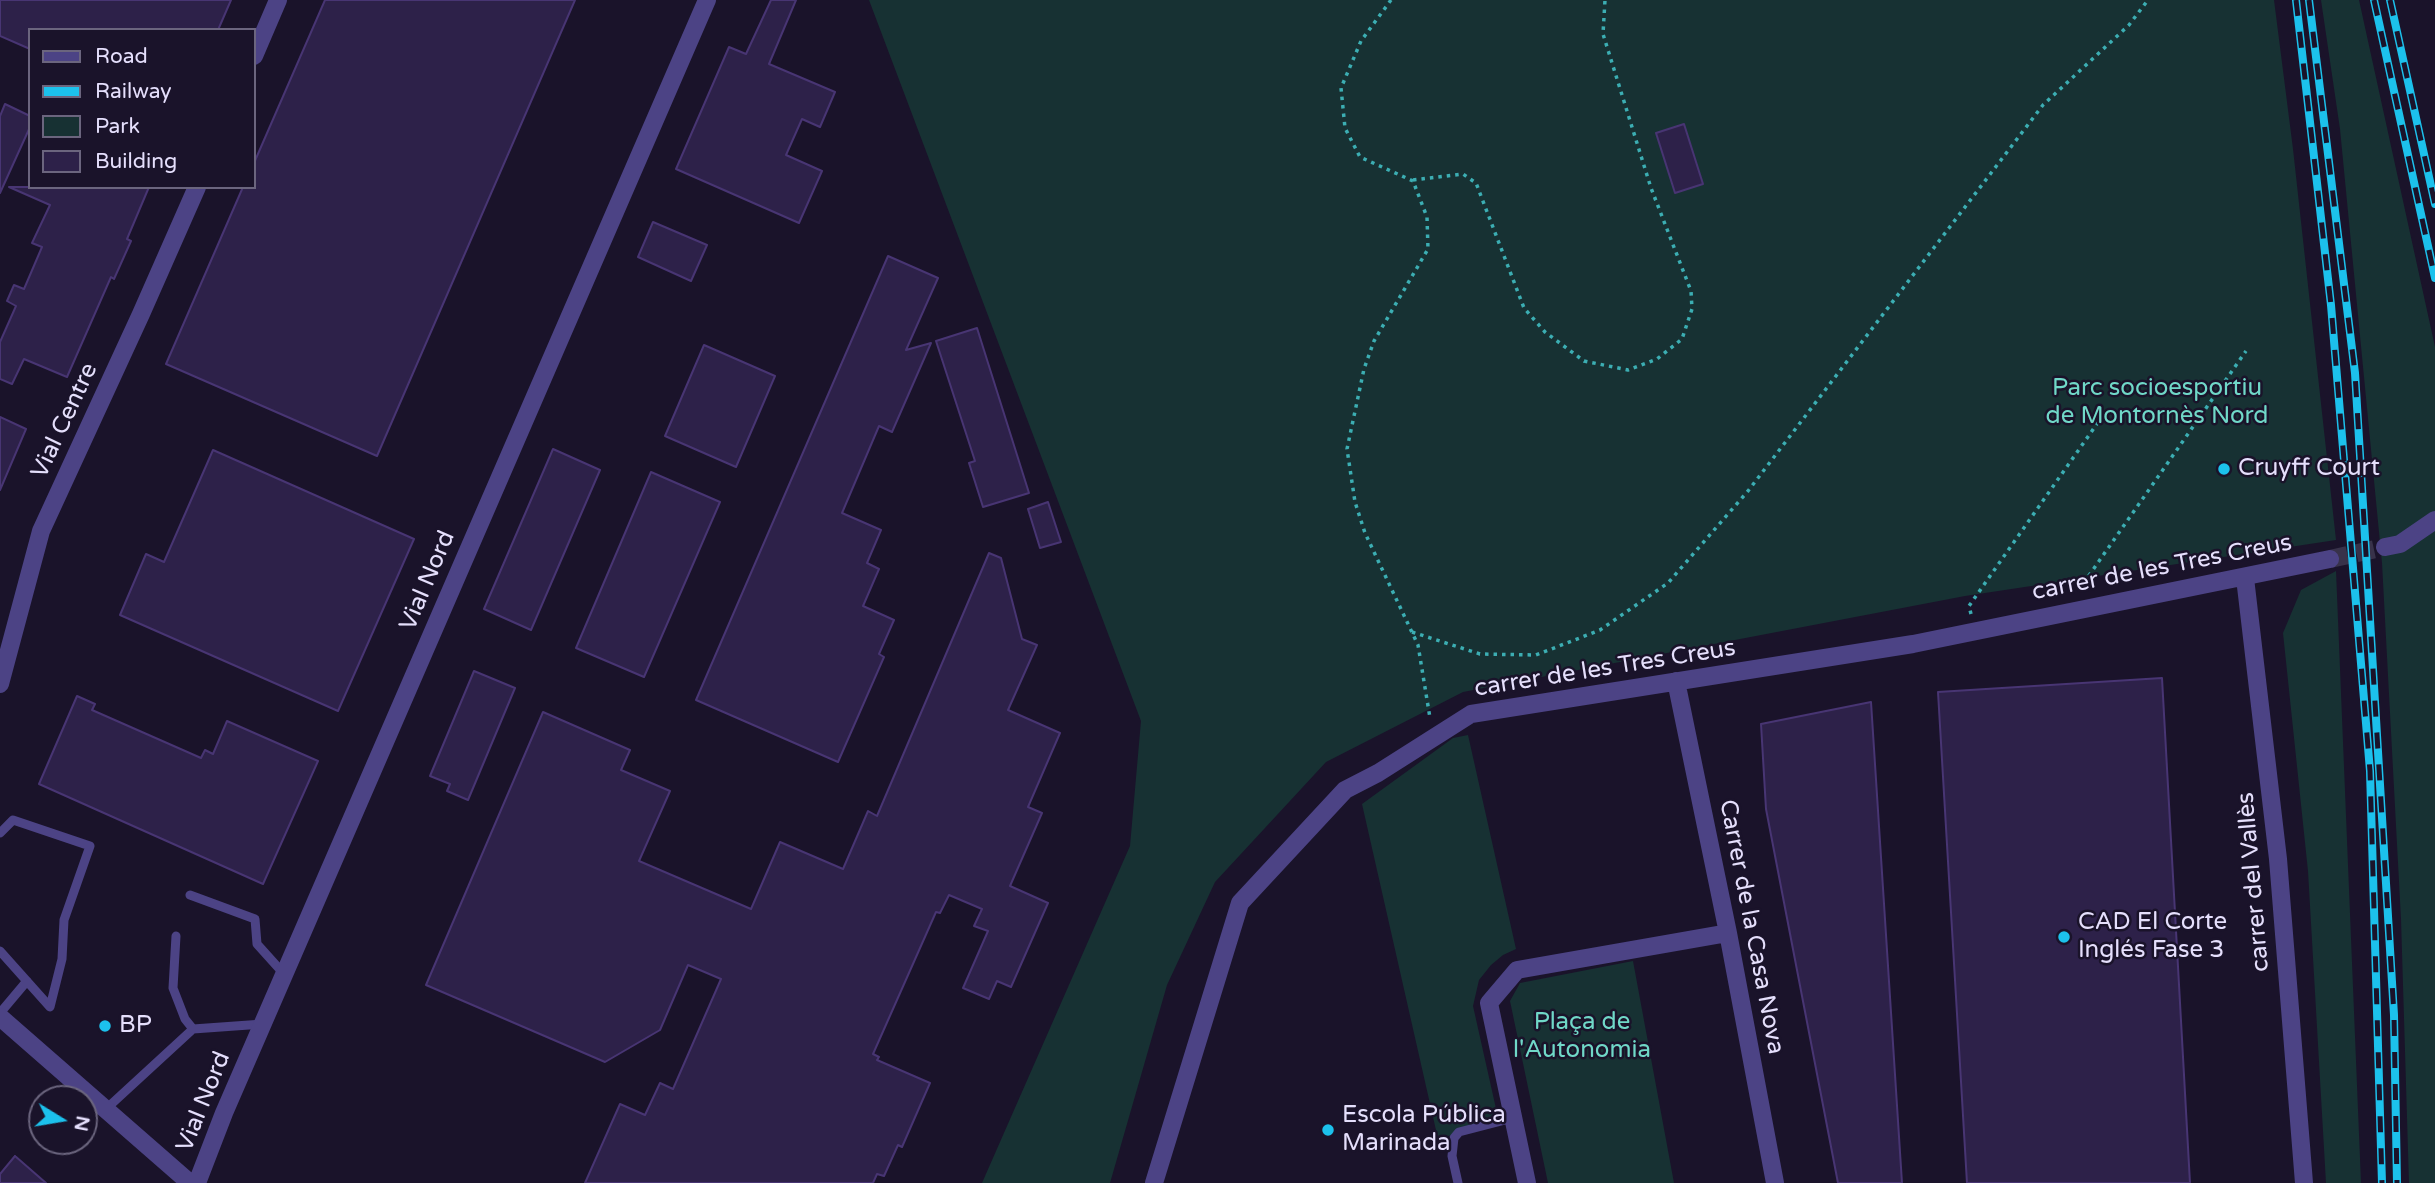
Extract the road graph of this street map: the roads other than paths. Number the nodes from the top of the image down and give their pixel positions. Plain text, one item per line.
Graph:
1 (278, 0) edge
2 (707, 0) edge
3 (256, 51) edge
4 (196, 189) edge
5 (2435, 520) edge
6 (2385, 547) tunnel mouth
7 (2330, 559) tunnel mouth
8 (2245, 578) junction
9 (1676, 681) junction
10 (0, 684) edge
11 (0, 832) edge
12 (190, 895) dead end
13 (1728, 933) junction
14 (176, 936) dead end
15 (0, 951) edge
16 (285, 975) junction
17 (27, 981) junction
18 (0, 1015) edge
19 (263, 1024) junction
20 (193, 1029) junction
21 (106, 1109) junction
22 (1513, 1118) junction
23 (190, 1183) edge
24 (198, 1183) edge
25 (1154, 1183) edge
26 (1458, 1183) edge
27 (1527, 1183) edge
28 (1775, 1183) edge
29 (2304, 1183) edge

1 - 3 street
2 - 16 street, Vial Nord
4 - 10 street, Vial Centre
5 - 6 street
7 - 8 street, carrer de les Tres Creus
8 - 9 street, carrer de les Tres Creus
8 - 29 street, carrer del Vallès
9 - 13 street, Carrer de la Casa Nova
9 - 25 street, carrer de les Tres Creus
11 - 17 lane
12 - 16 lane
13 - 22 street
13 - 28 street, Carrer de la Casa Nova
14 - 20 lane
15 - 17 lane
16 - 19 street, Vial Nord
17 - 18 lane
18 - 21 street
19 - 20 lane
19 - 24 street, Vial Nord
20 - 21 lane
21 - 23 street
22 - 26 lane
22 - 27 street

